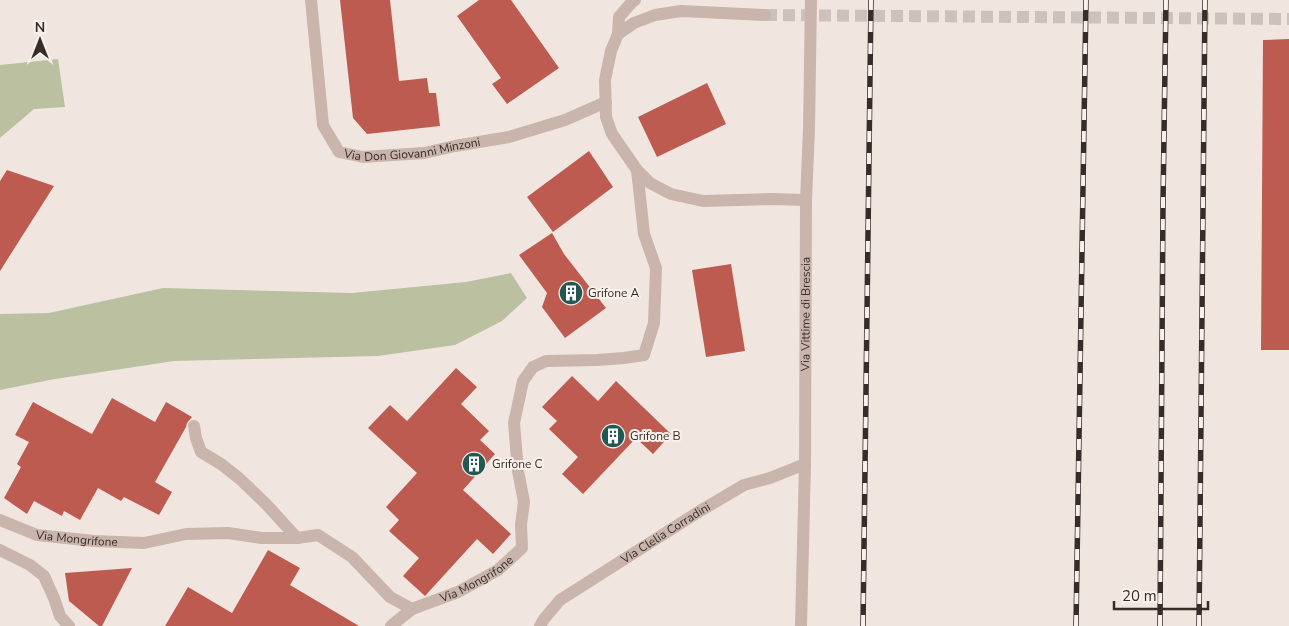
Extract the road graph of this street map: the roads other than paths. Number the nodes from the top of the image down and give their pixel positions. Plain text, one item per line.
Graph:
1 (311, 0) edge
2 (635, 0) edge
3 (811, 0) edge
4 (765, 15) tunnel mouth
5 (618, 34) junction
6 (606, 102) junction
7 (637, 170) junction
8 (806, 200) junction
9 (194, 426) dead end
10 (805, 464) junction
11 (0, 520) edge
12 (297, 538) junction
13 (0, 550) edge
14 (412, 609) junction
15 (69, 626) edge
16 (391, 626) edge
17 (540, 626) edge
18 (801, 626) edge

1 - 6 street, Via Don Giovanni Minzoni
2 - 5 street
3 - 8 street, Via Vittime di Brescia
4 - 5 street
5 - 6 street
6 - 7 street
7 - 8 street
7 - 14 street, Via Mongrifone
8 - 10 street, Via Vittime di Brescia
9 - 12 street
10 - 17 street, Via Clelia Corradini
10 - 18 street, Via Vittime di Brescia
11 - 12 street, Via Mongrifone
12 - 14 street, Via Mongrifone
13 - 15 street
14 - 16 street

